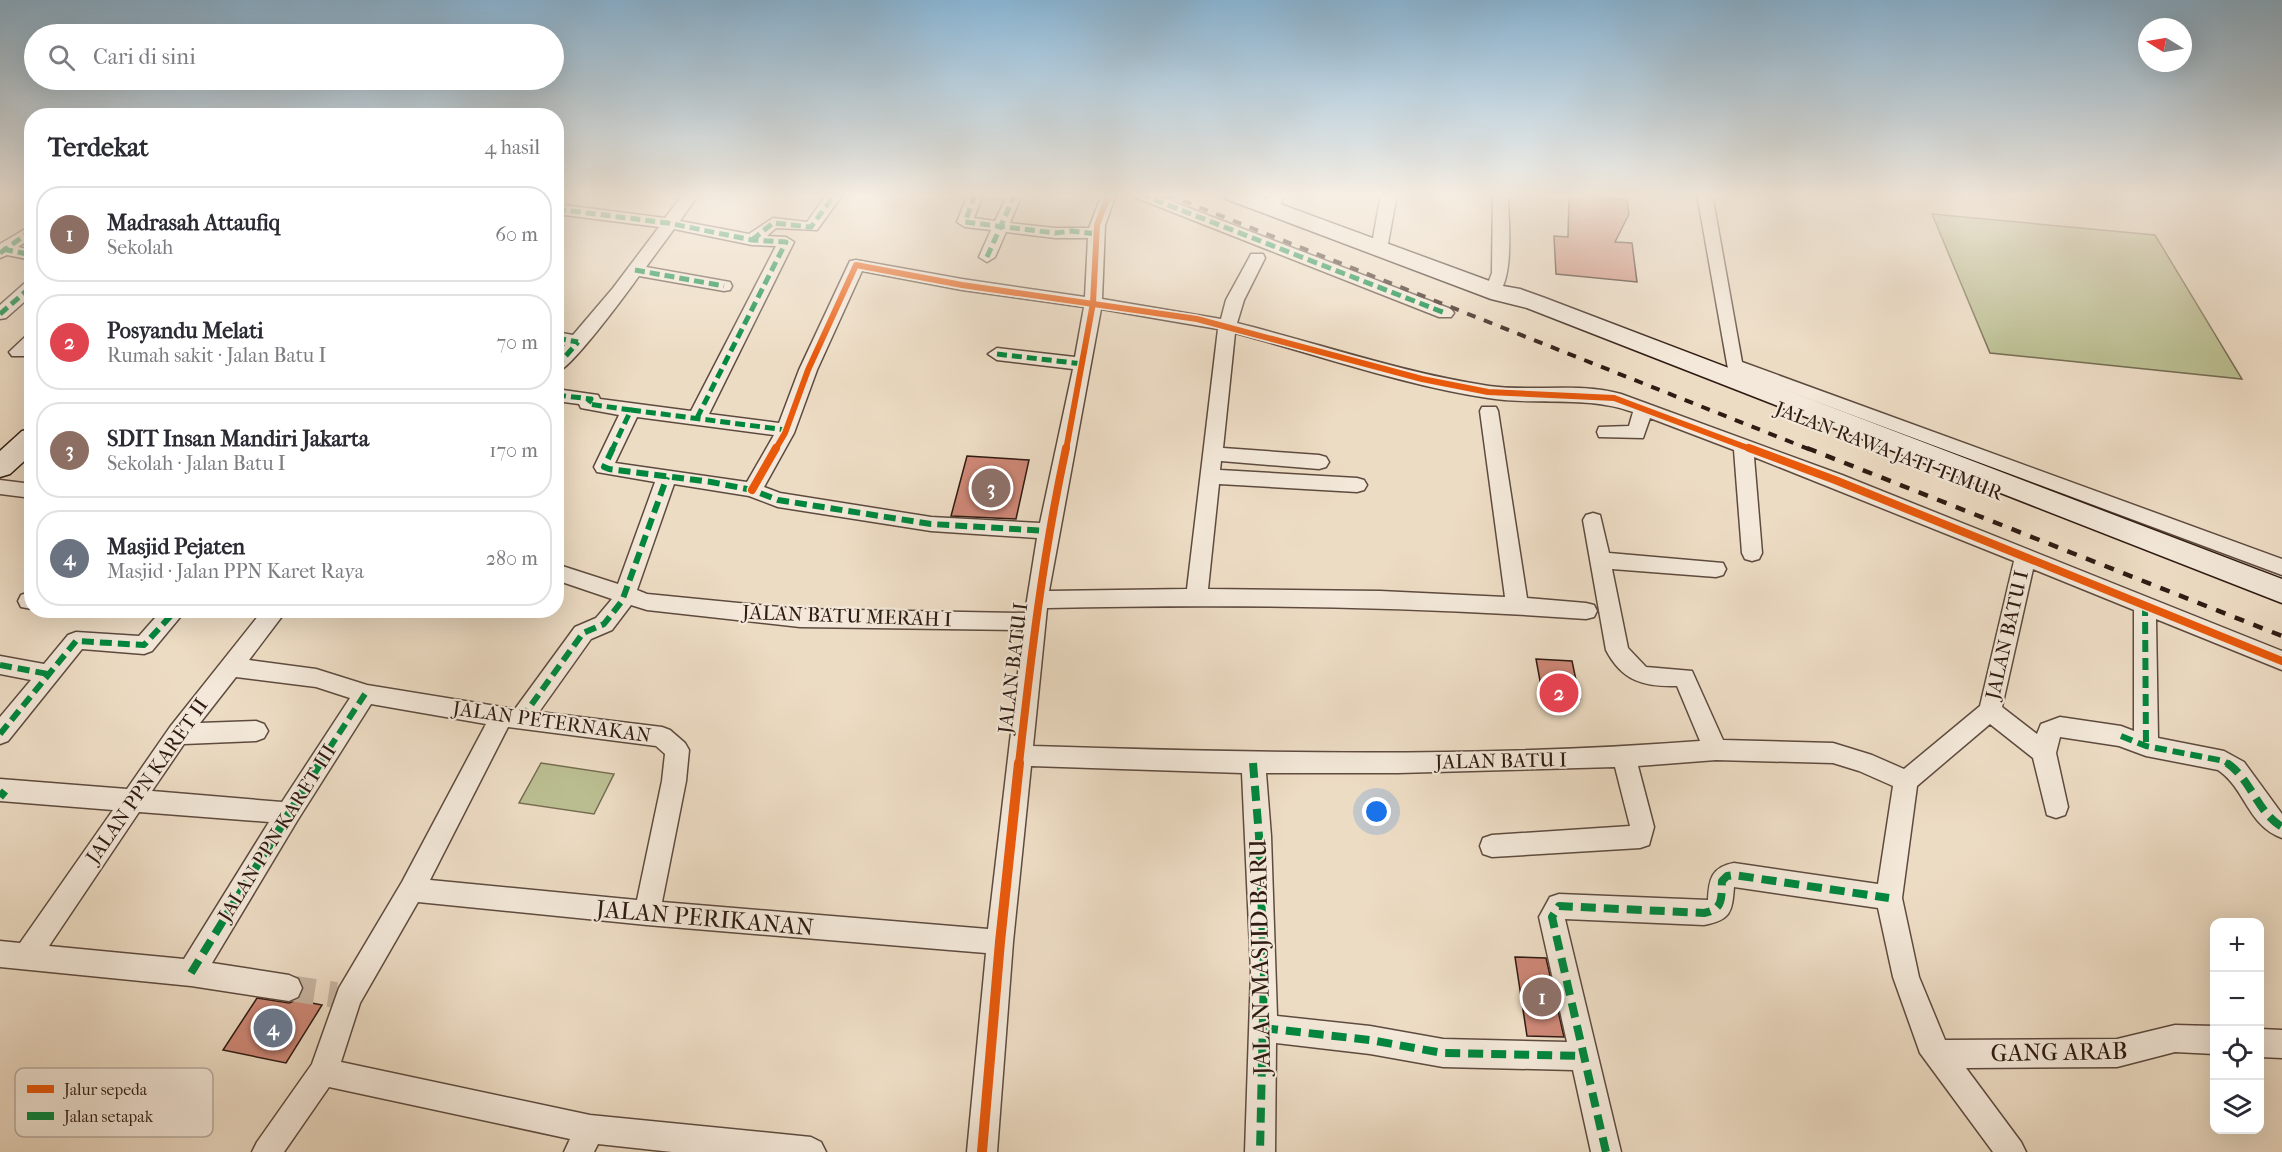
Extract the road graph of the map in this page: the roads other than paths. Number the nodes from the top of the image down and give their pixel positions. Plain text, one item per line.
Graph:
1 (651, 248) edge
2 (783, 248) edge
3 (991, 248) edge
4 (1095, 248) edge
5 (1278, 248) edge
6 (1500, 248) edge
7 (1713, 248) edge
8 (1379, 249) edge
9 (2, 250) edge
10 (24, 254) edge
11 (987, 257) dead end
12 (1257, 258) dead end
13 (635, 270) junction
14 (724, 286) dead end
15 (1496, 293) junction
16 (24, 294) edge
17 (1093, 303) junction
18 (1446, 313) dead end
19 (0, 314) edge
20 (1227, 326) junction
21 (564, 339) edge
22 (578, 342) junction
23 (997, 354) dead end
24 (564, 358) edge
25 (1083, 364) junction
26 (564, 396) edge
27 (1644, 408) junction
28 (631, 410) junction
29 (1489, 411) dead end
30 (696, 420) junction
31 (786, 430) junction
32 (1606, 432) dead end
33 (24, 445) edge
34 (1743, 446) junction
35 (1213, 454) junction
36 (1319, 462) dead end
37 (0, 467) edge
38 (1209, 476) junction
39 (667, 477) junction
40 (1357, 485) dead end
41 (0, 487) edge
42 (24, 490) edge
43 (752, 490) junction
44 (1593, 520) dead end
45 (1047, 531) junction
46 (1752, 553) dead end
47 (2025, 558) junction
48 (1600, 560) junction
49 (2282, 567) edge
50 (1716, 568) dead end
51 (564, 575) edge
52 (2282, 591) edge
53 (625, 595) junction
54 (1196, 599) junction
55 (2282, 602) edge
56 (2145, 604) junction
57 (1517, 605) junction
58 (1036, 611) junction
59 (1586, 611) dead end
60 (169, 618) edge
61 (269, 618) edge
62 (2282, 661) edge
63 (0, 665) edge
64 (229, 667) junction
65 (48, 674) junction
66 (365, 694) junction
67 (1990, 711) junction
68 (511, 718) junction
69 (256, 731) dead end
70 (0, 734) edge
71 (178, 734) junction
72 (2146, 746) junction
73 (1716, 750) junction
74 (2044, 753) junction
75 (1019, 756) junction
76 (1624, 758) junction
77 (1252, 763) junction
78 (1906, 781) junction
79 (2, 793) edge
80 (130, 801) junction
81 (2056, 807) dead end
82 (288, 813) junction
83 (2282, 827) edge
84 (1492, 846) dead end
85 (411, 890) junction
86 (1889, 898) junction
87 (647, 913) junction
88 (1000, 942) junction
89 (0, 954) edge
90 (27, 956) junction
91 (191, 973) junction
92 (289, 988) tunnel mouth
93 (1263, 1028) junction
94 (2210, 1040) edge
95 (2264, 1043) edge
96 (2282, 1044) edge
97 (1938, 1054) junction
98 (1582, 1056) junction
99 (323, 1072) junction
100 (585, 1140) edge
101 (267, 1152) edge
102 (811, 1152) edge
103 (982, 1152) edge
104 (1260, 1152) edge
105 (1606, 1152) edge
106 (2011, 1152) edge

1 - 13 street
2 - 30 street
3 - 11 street
4 - 17 street, JALAN BATU I
5 - 18 street
6 - 15 street
7 - 49 street
8 - 15 main road, JALAN RAWA JATI TIMUR
9 - 10 street
12 - 20 street
13 - 14 street
13 - 22 street
15 - 52 main road, JALAN RAWA JATI TIMUR
15 - 55 main road, JALAN RAWA JATI TIMUR
16 - 19 street
17 - 20 street
17 - 25 street, JALAN BATU I
17 - 31 street
20 - 27 street
20 - 35 street
21 - 22 street
22 - 24 street
23 - 25 street
25 - 45 street, JALAN BATU I
26 - 28 street
27 - 32 street
27 - 34 street
28 - 30 street
28 - 39 street
29 - 57 street
30 - 31 street
31 - 43 street
33 - 37 main road
34 - 46 street
34 - 47 street
35 - 36 street
35 - 38 street
38 - 40 street
38 - 54 street
39 - 43 street
39 - 53 street
41 - 42 street
43 - 45 street
44 - 48 street
45 - 58 street, JALAN BATU I
47 - 56 street
47 - 67 street, JALAN BATU I
48 - 50 street
48 - 73 street
51 - 53 street, JALAN BATU MERAH I
53 - 58 street, JALAN BATU MERAH I
53 - 68 street
54 - 57 street, JALAN BATU MERAH I
54 - 58 street, JALAN BATU MERAH I
56 - 62 street
56 - 72 street
57 - 59 street, JALAN BATU MERAH I
58 - 75 street, JALAN BATU I
60 - 65 street
61 - 64 street, JALAN PPN KARET II
63 - 65 street
64 - 66 street, JALAN PETERNAKAN
64 - 71 street, JALAN PPN KARET II
65 - 70 street
66 - 68 street, JALAN PETERNAKAN
66 - 82 street, JALAN PPN KARET III
67 - 74 street
67 - 78 street, JALAN BATU I
68 - 85 street
68 - 87 street, JALAN PETERNAKAN
69 - 71 street
71 - 80 street, JALAN PPN KARET II
72 - 74 street
72 - 83 street
73 - 76 street, JALAN BATU I
73 - 78 street, JALAN BATU I
74 - 81 street
75 - 77 street, JALAN BATU I
75 - 88 street, JALAN BATU I
76 - 77 street, JALAN BATU I
76 - 84 street
77 - 93 street, JALAN MASJID BARU
78 - 86 street
79 - 80 street
80 - 82 street
80 - 90 street, JALAN PPN KARET II
82 - 91 street, JALAN PPN KARET III
85 - 87 street, JALAN PERIKANAN
85 - 99 street
86 - 97 street
86 - 98 street
87 - 88 street, JALAN PERIKANAN
88 - 103 street, JALAN BATU I
89 - 90 street
90 - 91 street
91 - 92 street
93 - 98 street
93 - 104 street, JALAN MASJID BARU
94 - 97 street, GANG ARAB
95 - 96 street
97 - 106 street
98 - 105 street
99 - 100 street
99 - 101 street
100 - 102 street

